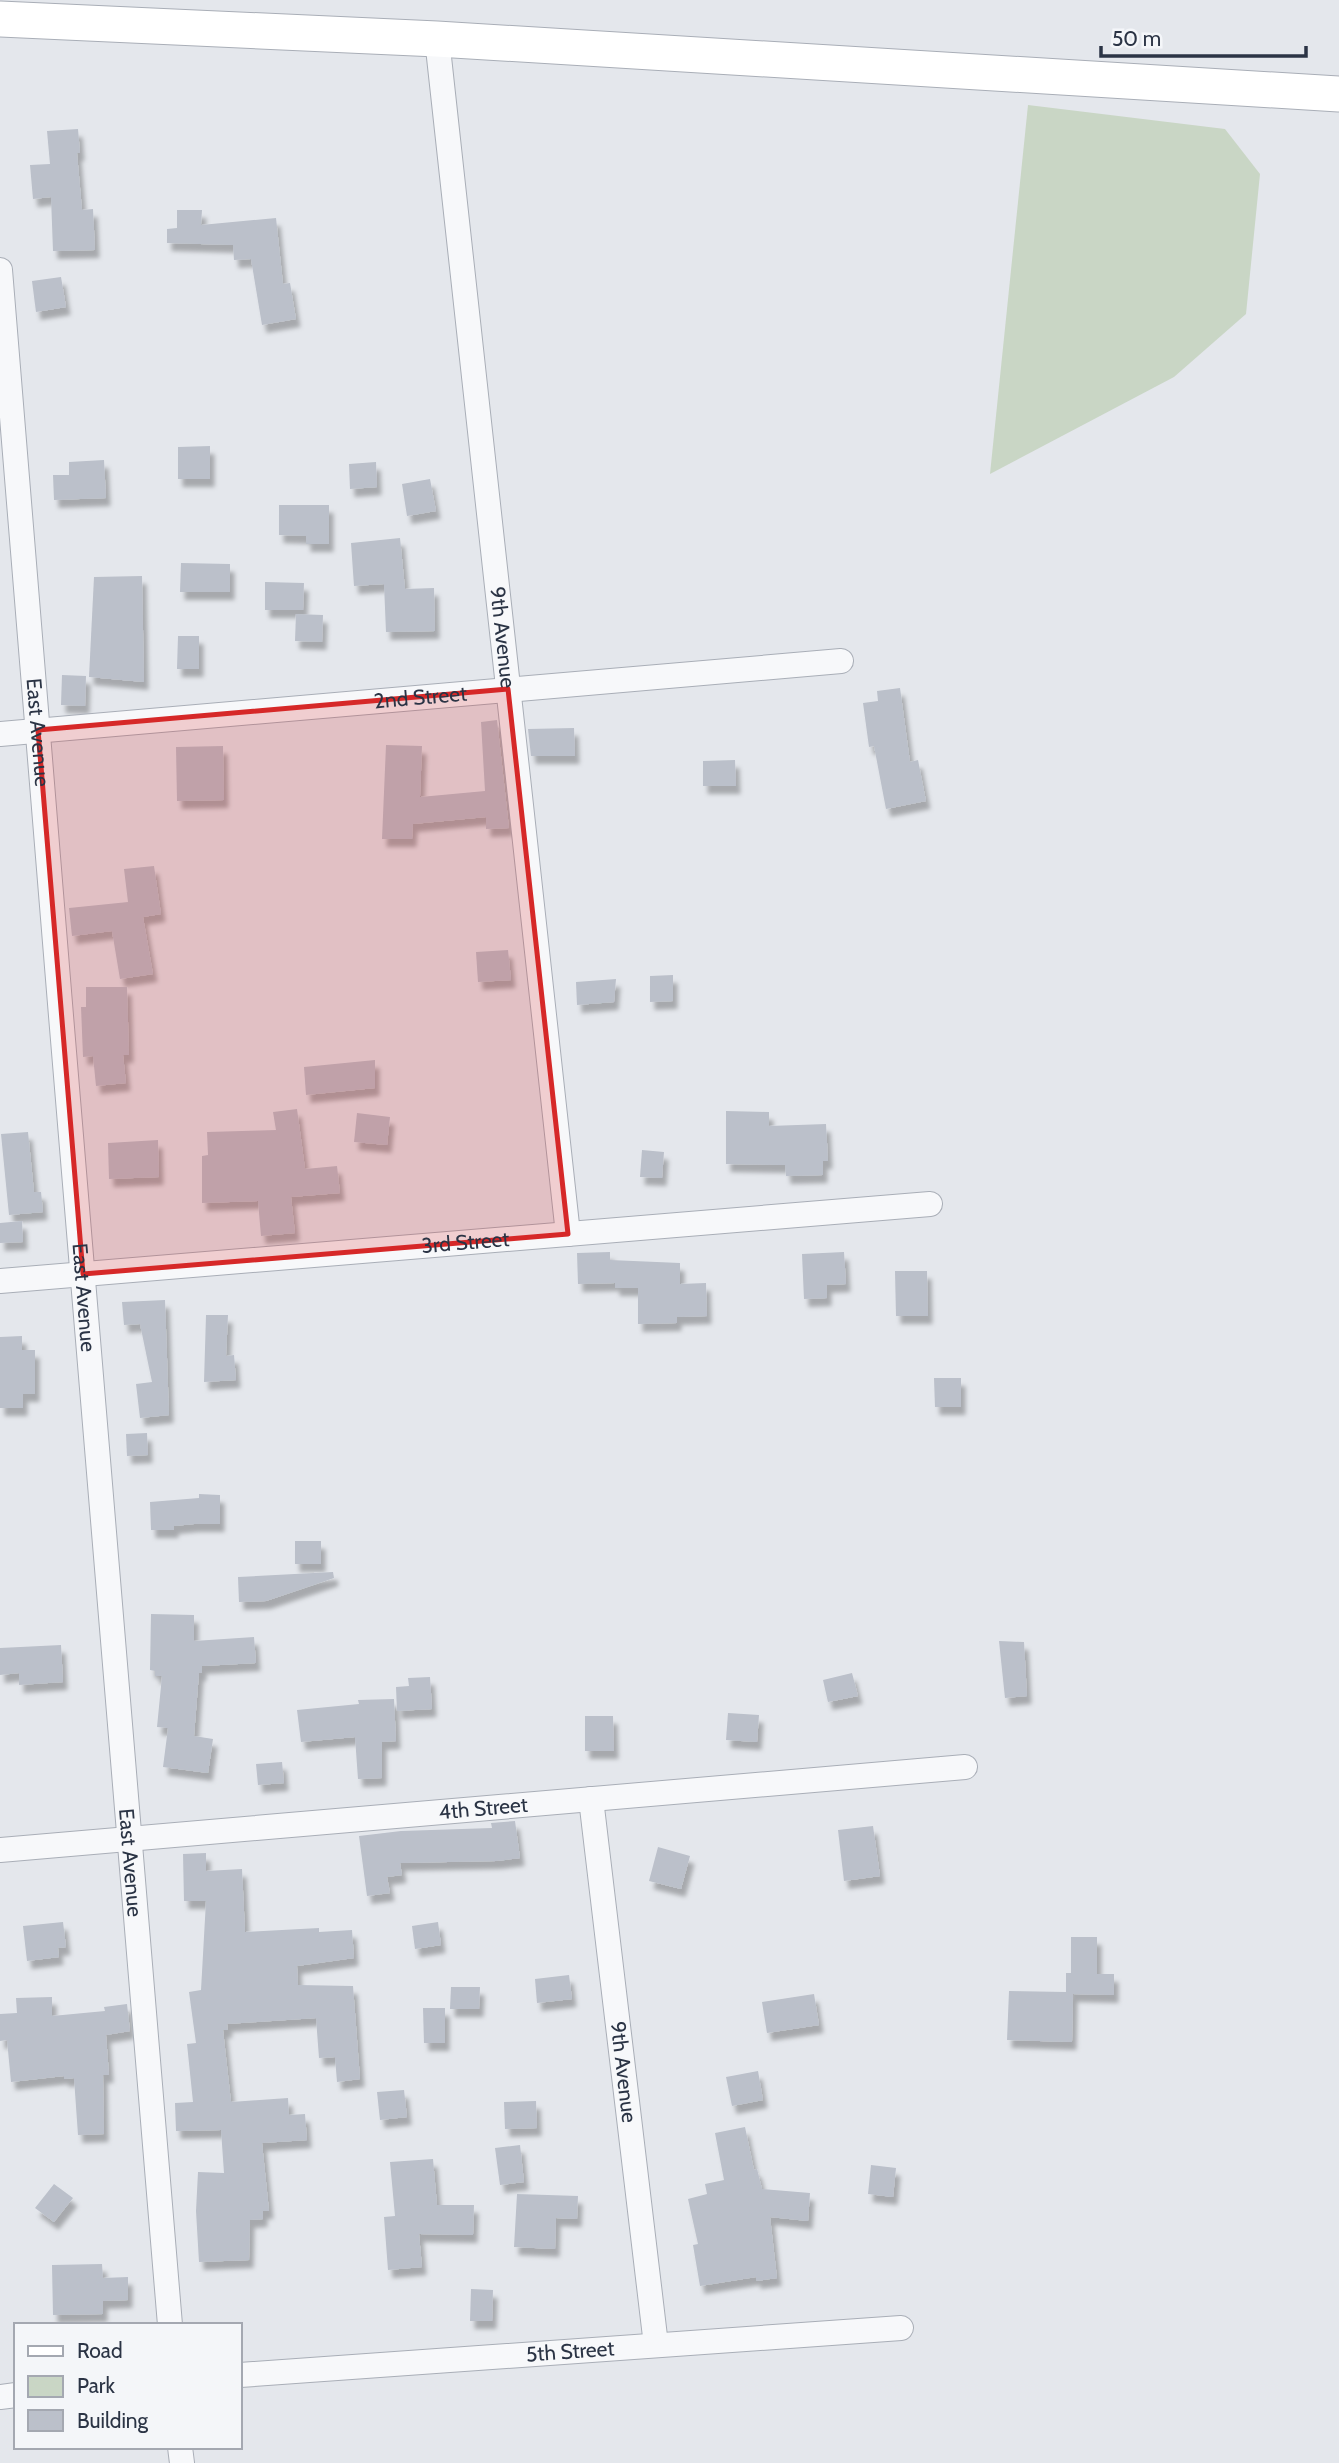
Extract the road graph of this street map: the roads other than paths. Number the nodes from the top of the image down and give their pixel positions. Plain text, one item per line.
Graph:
1 (0, 19) edge
2 (437, 39) junction
3 (1339, 94) edge
4 (0, 270) edge
5 (841, 661) dead end
6 (508, 690) junction
7 (38, 730) junction
8 (0, 734) edge
9 (930, 1204) dead end
10 (568, 1234) junction
11 (83, 1273) junction
12 (0, 1281) edge
13 (965, 1767) dead end
14 (591, 1799) junction
15 (127, 1839) junction
16 (0, 1850) edge
17 (170, 2323) edge
18 (901, 2328) dead end
19 (656, 2345) junction
20 (242, 2375) edge

1 - 2 street
2 - 3 street
2 - 6 street, 9th Avenue
4 - 7 street, East Avenue
5 - 6 street, 2nd Street
6 - 7 street, 2nd Street
6 - 10 street, 9th Avenue
7 - 8 street, 2nd Street
7 - 11 street, East Avenue
9 - 10 street, 3rd Street
10 - 11 street, 3rd Street
11 - 12 street, 3rd Street
11 - 15 street, East Avenue
13 - 14 street, 4th Street
14 - 15 street, 4th Street
14 - 19 street, 9th Avenue
15 - 16 street, 4th Street
15 - 17 street, East Avenue
18 - 19 street, 5th Street
19 - 20 street, 5th Street

